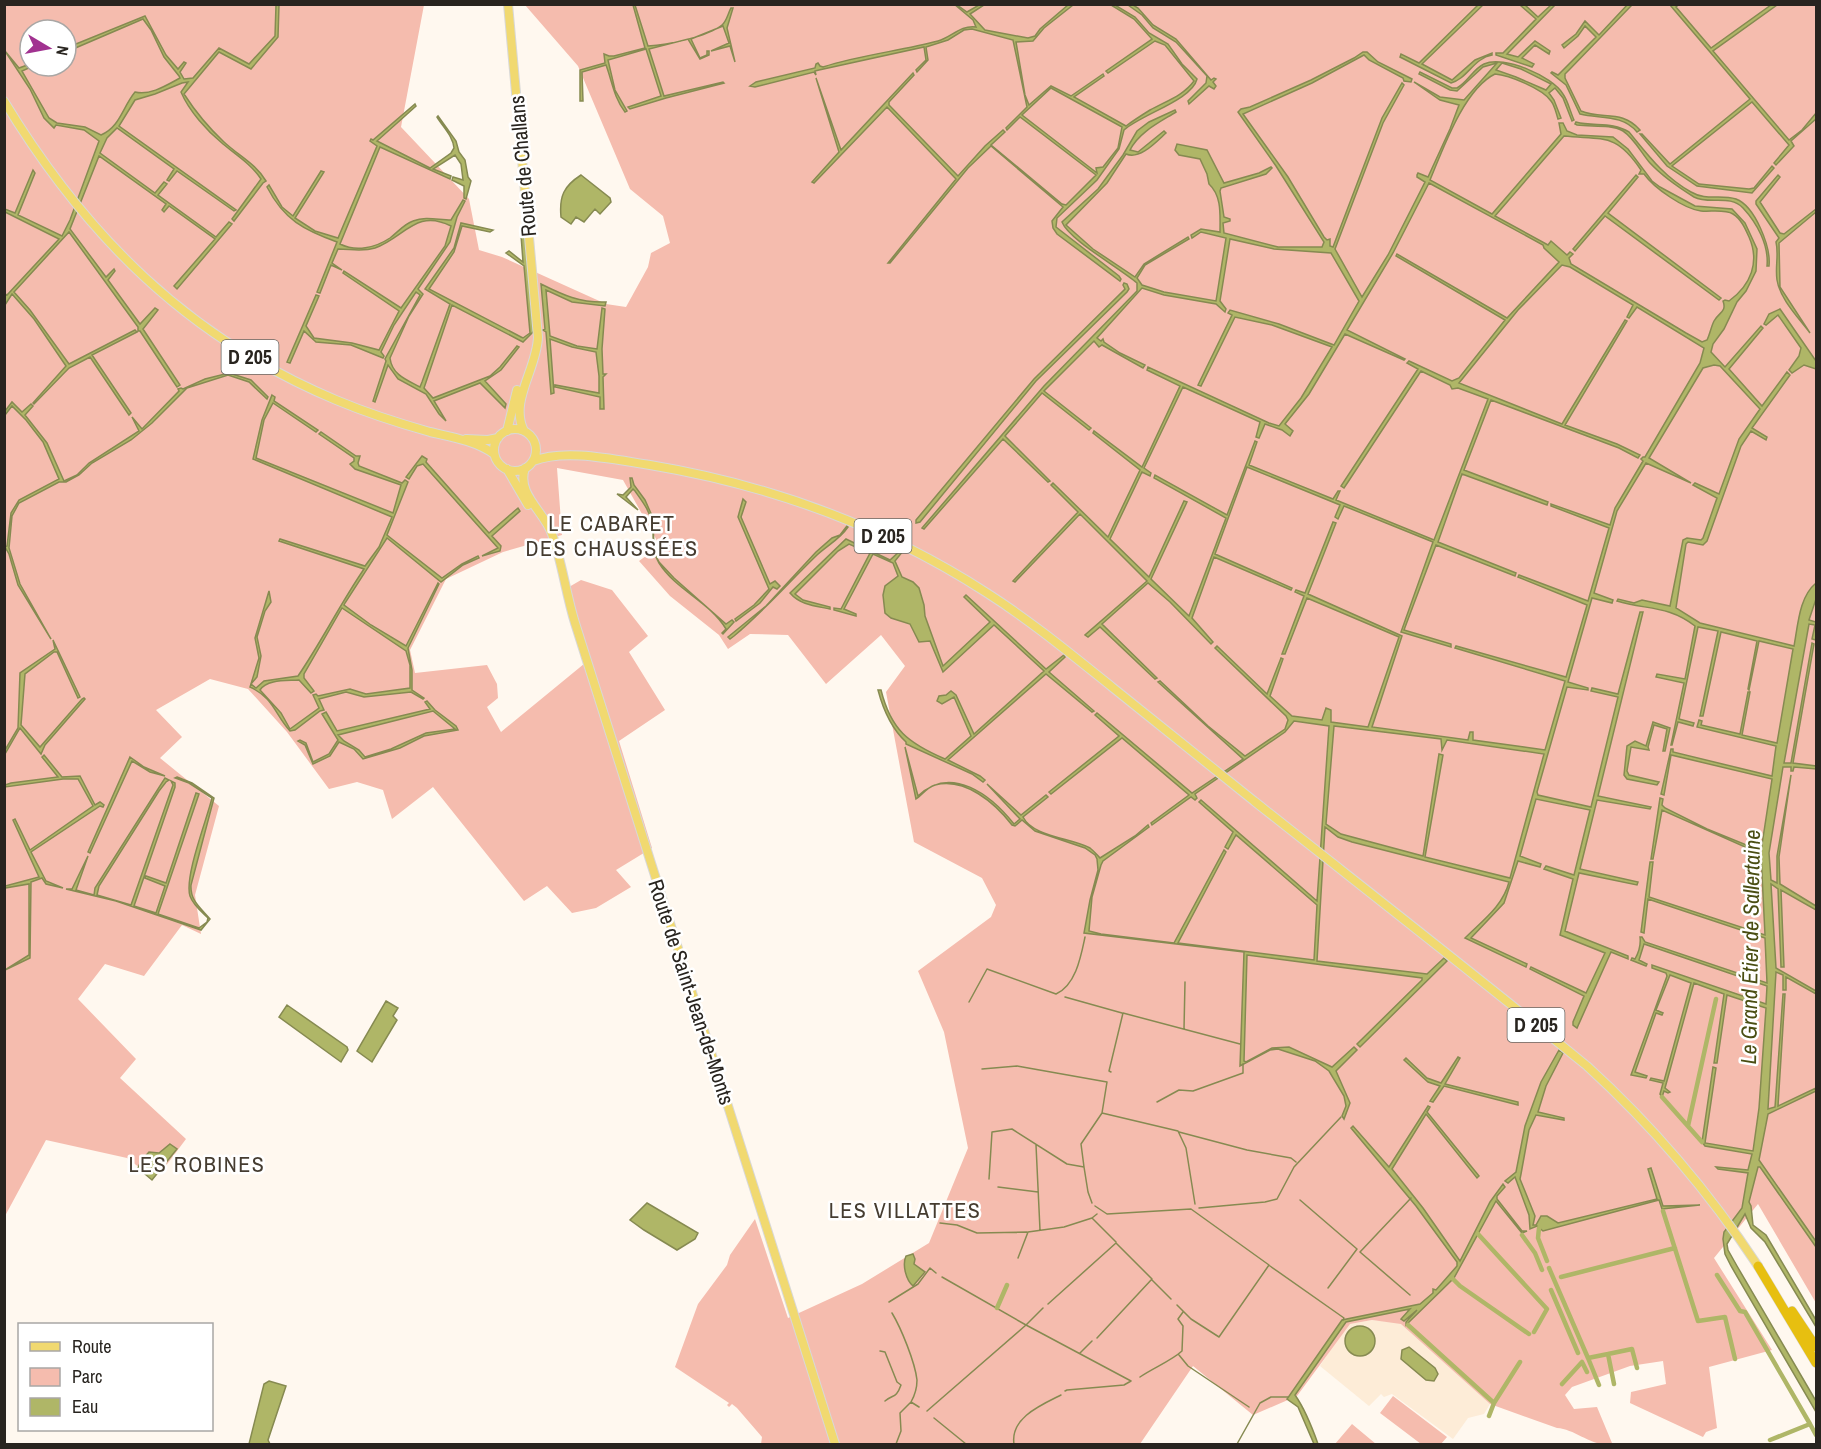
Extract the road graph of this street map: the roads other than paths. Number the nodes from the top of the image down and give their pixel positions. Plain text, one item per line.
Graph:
1 (508, 4) edge
2 (4, 101) edge
3 (537, 327) junction
4 (507, 430) junction
5 (524, 431) junction
6 (457, 438) junction
7 (498, 438) junction
8 (536, 446) junction
9 (495, 454) junction
10 (572, 456) junction
11 (533, 461) junction
12 (525, 468) junction
13 (507, 469) junction
14 (541, 519) junction
15 (1758, 1266) junction
16 (1816, 1347) edge
17 (1816, 1363) edge
18 (835, 1444) edge

1 - 3 main road, Route de Challans
2 - 6 main road, D 205
3 - 4 main road, Route de Challans
3 - 5 main road, Route de Challans
4 - 5 main road
4 - 7 main road
5 - 8 main road
6 - 7 main road, D 205
6 - 9 main road, D 205
7 - 9 main road
8 - 10 main road, D 205
8 - 11 main road
9 - 13 main road
10 - 11 main road, D 205
10 - 15 main road, D 205
11 - 12 main road
12 - 13 main road
12 - 14 main road
13 - 14 main road
14 - 18 main road, Route de Saint-Jean-de-Monts
15 - 16 highway, D 205
15 - 17 highway, D 205

